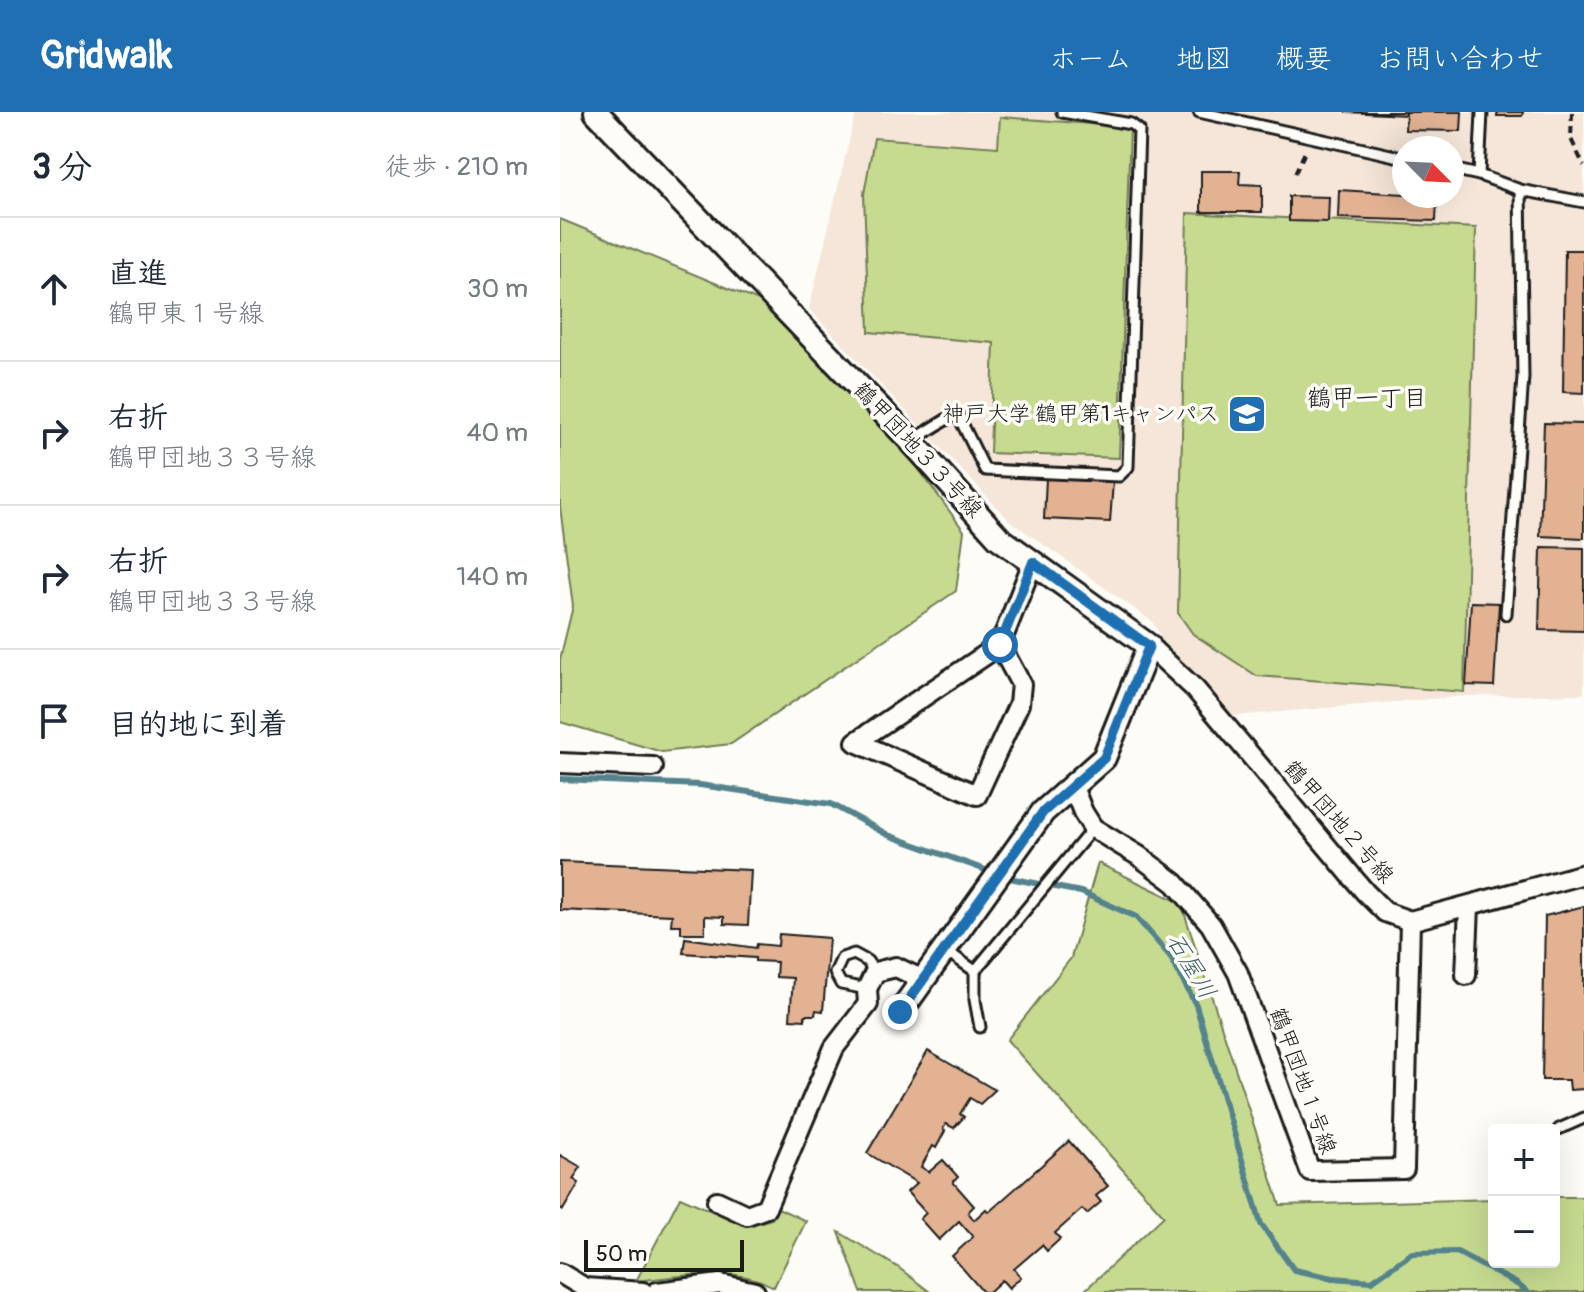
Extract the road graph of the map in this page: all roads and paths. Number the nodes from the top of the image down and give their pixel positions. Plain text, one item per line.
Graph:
1 (596, 112) edge
2 (1062, 112) edge
3 (1199, 112) edge
4 (1482, 112) edge
5 (1572, 112) edge
6 (1306, 150) dead end
7 (1392, 155) edge
8 (1584, 166) edge
9 (1464, 172) edge
10 (1295, 173) dead end
11 (1479, 175) junction
12 (1520, 190) junction
13 (1584, 202) edge
14 (911, 441) junction
15 (1033, 562) junction
16 (1506, 614) dead end
17 (1000, 645) junction
18 (1149, 646) junction
19 (560, 763) edge
20 (653, 767) dead end
21 (1066, 793) junction
22 (1093, 828) junction
23 (1584, 874) edge
24 (1469, 906) junction
25 (1410, 921) junction
26 (949, 944) junction
27 (975, 971) junction
28 (1466, 975) dead end
29 (923, 980) junction
30 (900, 1012) dead end
31 (980, 1027) dead end
32 (1584, 1118) edge
33 (1560, 1129) edge
34 (717, 1201) dead end
35 (560, 1273) edge
36 (643, 1292) edge
37 (657, 1292) edge
38 (755, 1292) edge

1 - 14 street, 鶴甲団地３３号線
2 - 14 lane
3 - 7 lane
4 - 11 lane
5 - 8 path
6 - 10 path
9 - 11 lane
11 - 12 lane
12 - 13 lane
12 - 16 lane
14 - 15 street, 鶴甲団地３３号線
15 - 17 street
15 - 18 street, 鶴甲団地３３号線
17 - 17 street
18 - 21 street
18 - 25 street, 鶴甲団地２号線
19 - 20 street
21 - 22 street
21 - 26 street
22 - 25 street, 鶴甲団地１号線
22 - 27 lane
23 - 24 street
24 - 25 street
24 - 28 street
26 - 27 lane
26 - 29 street
27 - 31 lane
29 - 30 street
29 - 34 street
32 - 33 lane
35 - 36 street
37 - 38 street

